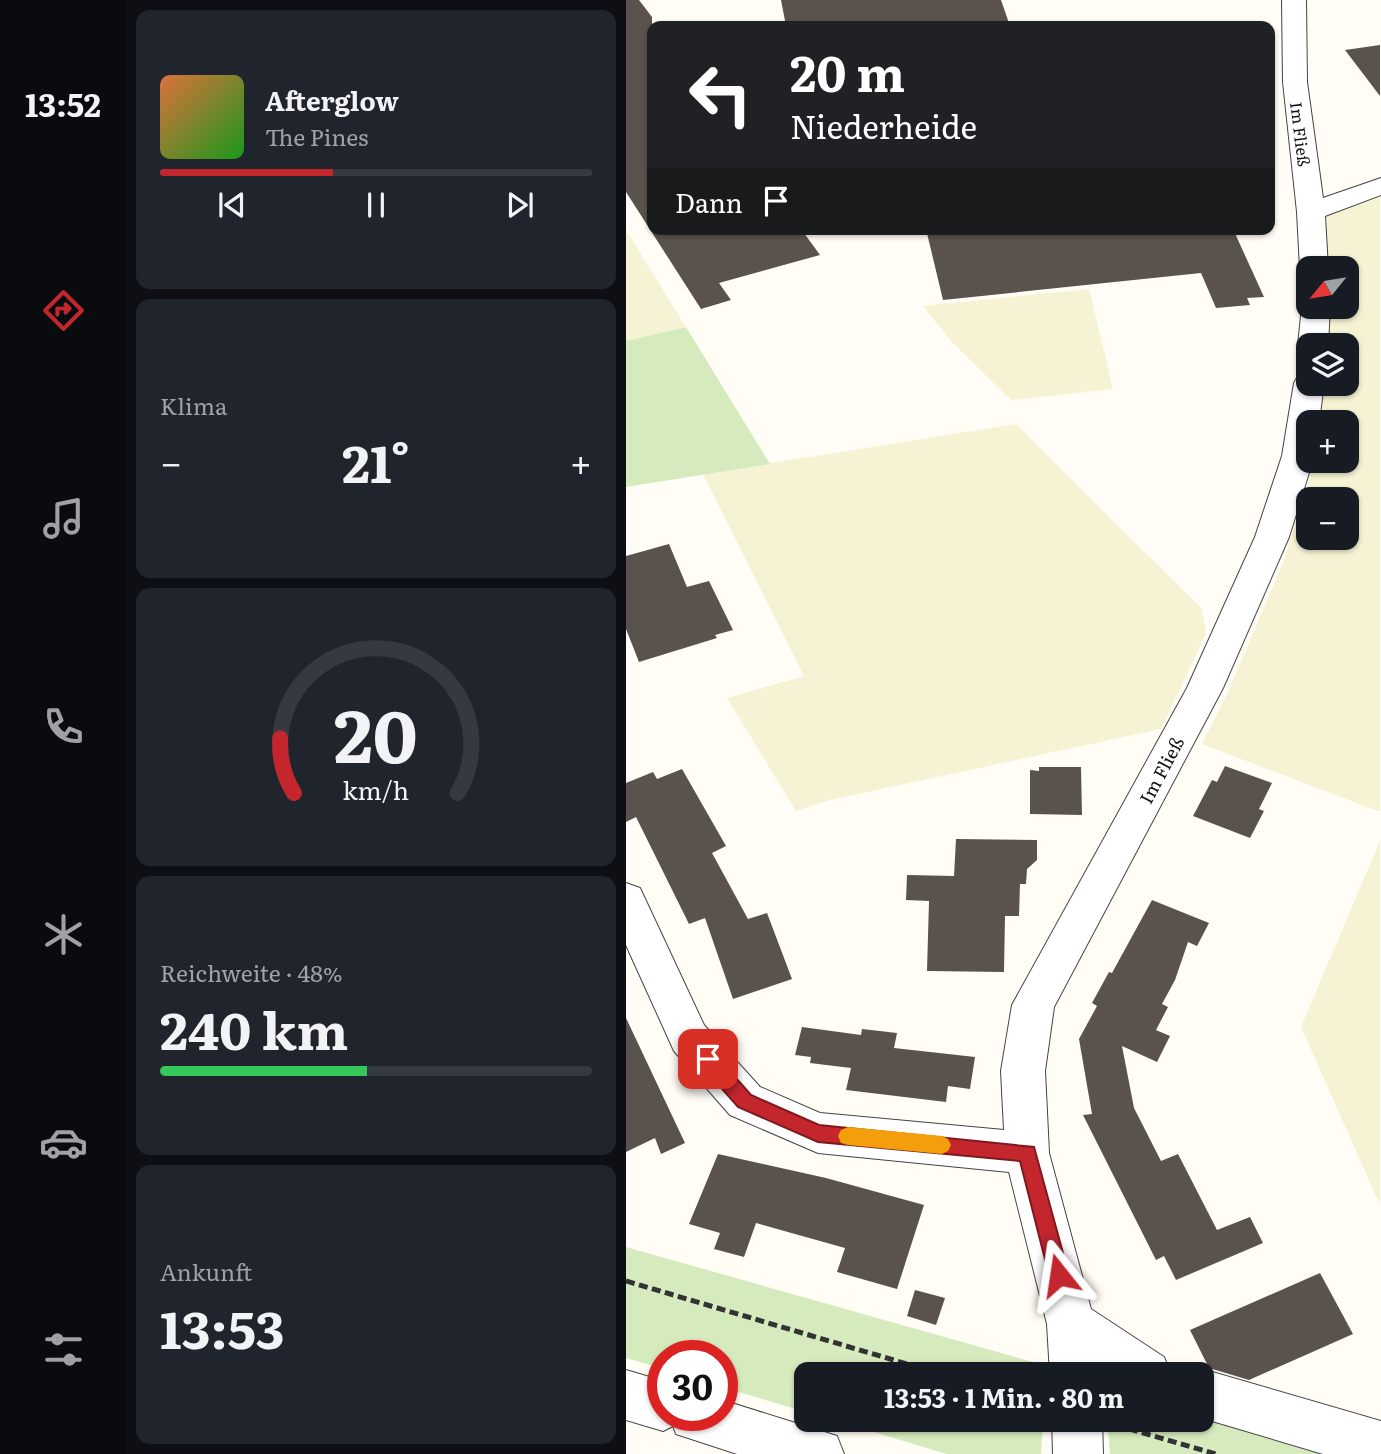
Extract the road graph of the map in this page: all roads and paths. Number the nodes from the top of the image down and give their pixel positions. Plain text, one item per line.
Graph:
1 (1294, 0) edge
2 (1380, 186) edge
3 (1311, 212) junction
4 (1313, 256) edge
5 (1307, 396) edge
6 (626, 900) edge
7 (1027, 1153) junction
8 (626, 1282) edge
9 (1071, 1324) junction
10 (900, 1362) edge
11 (1073, 1362) edge
12 (1129, 1362) edge
13 (626, 1395) edge
14 (1214, 1398) edge
15 (647, 1401) edge
16 (738, 1429) edge
17 (1088, 1432) edge
18 (1380, 1446) edge
19 (819, 1454) edge
20 (1216, 1454) edge

1 - 3 street, Im Fließ
2 - 3 street
3 - 4 street, Im Fließ
5 - 7 street, Im Fließ
6 - 7 street
7 - 9 street, Im Fließ
8 - 10 path
9 - 11 street, Im Fließ
9 - 12 street
13 - 15 street
14 - 18 street
16 - 19 street
17 - 20 path

